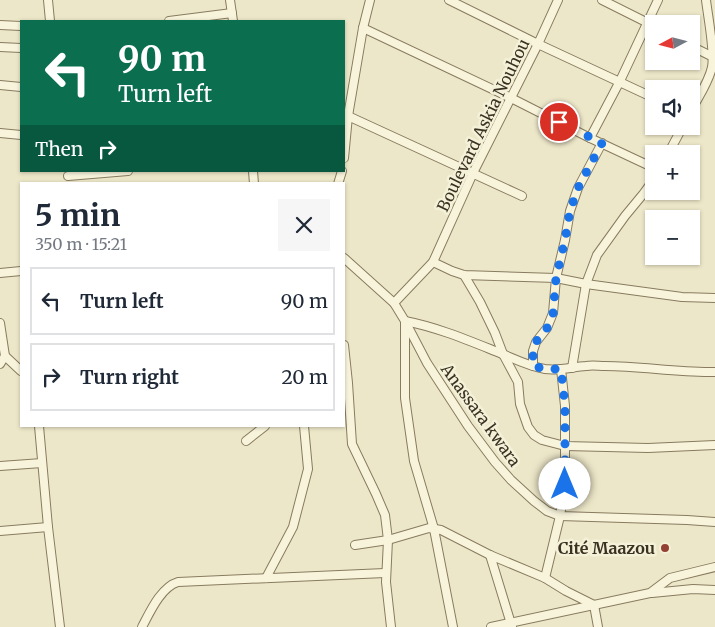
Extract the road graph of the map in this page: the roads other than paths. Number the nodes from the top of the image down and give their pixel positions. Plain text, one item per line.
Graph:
1 (48, 0) edge
2 (230, 0) edge
3 (370, 0) edge
4 (449, 0) edge
5 (558, 0) edge
6 (602, 0) edge
7 (658, 0) edge
8 (706, 0) edge
9 (653, 15) edge
10 (232, 17) edge
11 (50, 20) edge
12 (185, 20) edge
13 (645, 22) edge
14 (0, 25) edge
15 (20, 26) edge
16 (363, 28) junction
17 (645, 34) edge
18 (538, 44) junction
19 (0, 47) edge
20 (20, 48) edge
21 (700, 51) edge
22 (714, 58) edge
23 (620, 81) junction
24 (0, 85) edge
25 (20, 88) edge
26 (645, 94) edge
27 (700, 95) edge
28 (511, 98) junction
29 (348, 116) junction
30 (0, 134) edge
31 (20, 135) edge
32 (345, 138) edge
33 (590, 138) junction
34 (602, 143) junction
35 (645, 164) edge
36 (118, 172) edge
37 (473, 173) junction
38 (68, 177) edge
39 (645, 192) edge
40 (522, 196) dead end
41 (345, 259) edge
42 (433, 262) junction
43 (20, 271) edge
44 (0, 273) edge
45 (464, 275) junction
46 (556, 278) junction
47 (586, 284) junction
48 (715, 298) edge
49 (394, 303) junction
50 (405, 321) junction
51 (0, 323) edge
52 (345, 354) edge
53 (503, 354) junction
54 (5, 356) junction
55 (0, 364) edge
56 (533, 366) junction
57 (572, 368) junction
58 (561, 369) junction
59 (20, 370) edge
60 (715, 372) edge
61 (264, 427) edge
62 (304, 427) edge
63 (41, 428) edge
64 (246, 441) dead end
65 (715, 445) edge
66 (565, 446) junction
67 (42, 463) junction
68 (0, 466) edge
69 (560, 516) junction
70 (715, 522) edge
71 (48, 527) junction
72 (434, 529) junction
73 (0, 531) edge
74 (388, 540) junction
75 (355, 545) dead end
76 (490, 555) junction
77 (715, 567) edge
78 (385, 573) junction
79 (266, 578) junction
80 (545, 578) junction
81 (715, 590) edge
82 (650, 593) junction
83 (594, 605) junction
84 (512, 625) edge
85 (60, 627) edge
86 (142, 627) edge
87 (391, 627) edge
88 (453, 627) edge
89 (491, 627) edge
90 (598, 627) edge

1 - 11 street
2 - 10 street
3 - 16 street
4 - 18 street
5 - 18 street, Boulevard Askia Nouhou
6 - 13 street
7 - 9 street
8 - 22 street
10 - 12 street
14 - 15 street
16 - 28 street
16 - 29 street
17 - 23 street
18 - 23 street
18 - 28 street, Boulevard Askia Nouhou
19 - 20 street
21 - 22 street
22 - 27 street
23 - 26 street
23 - 33 street
24 - 25 street
28 - 33 street
28 - 37 street, Boulevard Askia Nouhou
29 - 32 street
29 - 37 street
30 - 31 street
33 - 34 street
34 - 35 street
34 - 46 street
36 - 38 street
37 - 40 street
37 - 42 street, Boulevard Askia Nouhou
39 - 47 street
41 - 49 street, Anassara kwara
42 - 45 street
42 - 49 street, Boulevard Askia Nouhou
43 - 44 street
45 - 46 street
45 - 53 street
46 - 47 street
46 - 56 street
47 - 48 street
47 - 57 street
49 - 50 street, Anassara kwara
50 - 53 street
50 - 69 street, Anassara kwara
50 - 72 street
51 - 54 street
52 - 74 street
53 - 56 street
53 - 66 street
54 - 55 street
54 - 59 street
56 - 58 street
57 - 58 street
57 - 60 street
58 - 66 street
61 - 64 street
62 - 79 street
63 - 67 street
65 - 66 street
66 - 69 street
67 - 68 street
67 - 71 street
69 - 70 street
69 - 80 street
71 - 73 street
71 - 85 street
72 - 74 street
72 - 76 street
72 - 88 street
74 - 75 street
74 - 78 street
76 - 80 street
76 - 84 street
77 - 82 street
78 - 79 street
78 - 87 street
79 - 86 street
80 - 83 street
81 - 82 street
82 - 83 street
83 - 84 street
83 - 90 street
84 - 89 street

